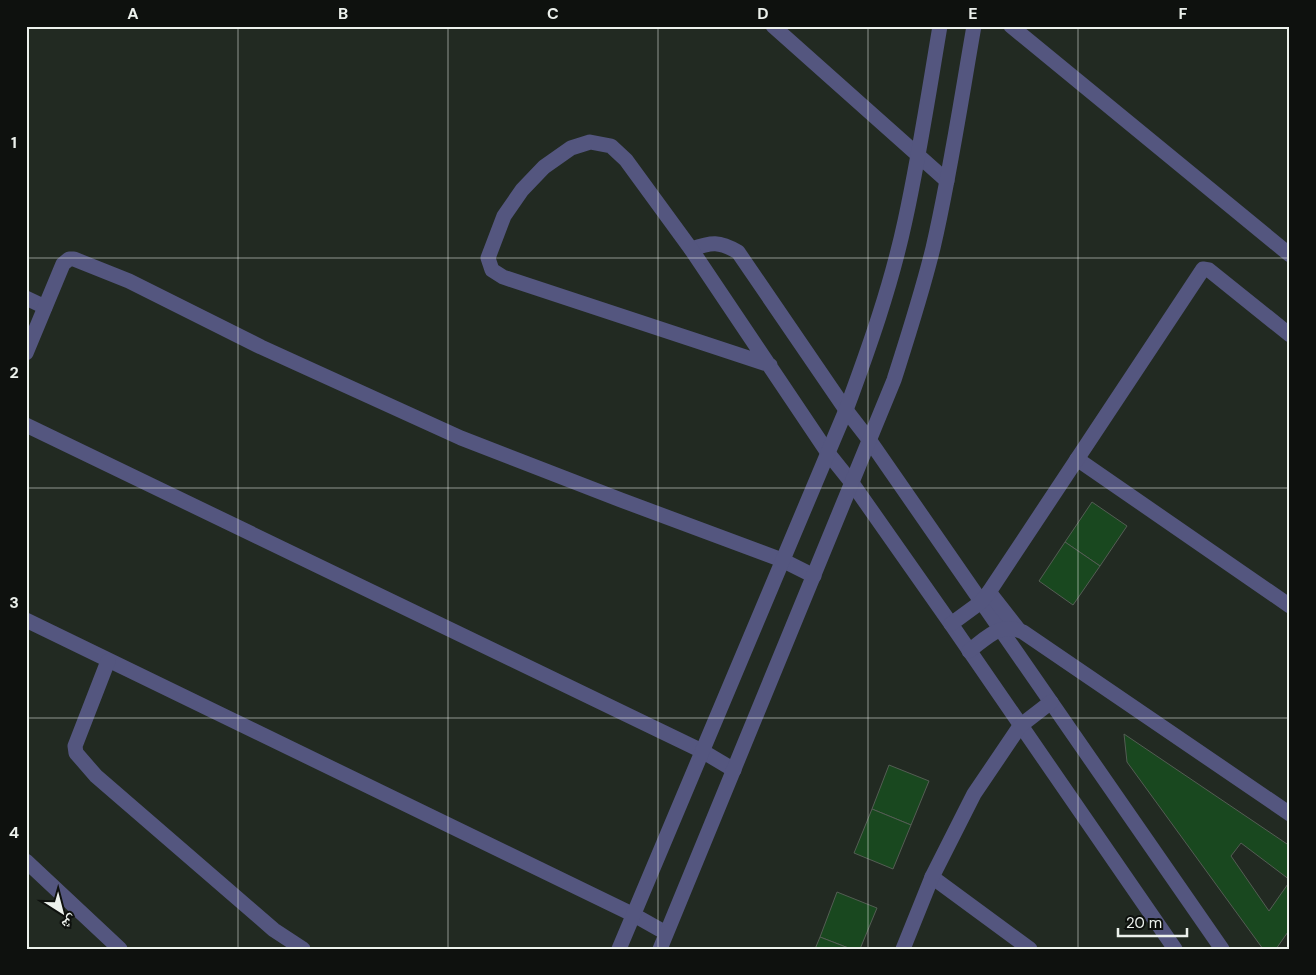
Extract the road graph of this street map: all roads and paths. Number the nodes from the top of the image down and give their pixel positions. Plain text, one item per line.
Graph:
1 (773, 26) edge
2 (940, 26) edge
3 (974, 26) edge
4 (1011, 26) edge
5 (918, 155) junction
6 (947, 181) junction
7 (691, 249) junction
8 (1290, 255) edge
9 (26, 298) edge
10 (45, 307) junction
11 (1290, 335) edge
12 (26, 352) edge
13 (770, 365) junction
14 (846, 410) junction
15 (26, 425) edge
16 (870, 441) junction
17 (828, 453) junction
18 (1077, 459) junction
19 (852, 483) junction
20 (782, 560) junction
21 (814, 576) junction
22 (985, 597) junction
23 (1290, 606) edge
24 (26, 620) edge
25 (951, 624) junction
26 (1000, 629) junction
27 (1018, 629) junction
28 (969, 651) junction
29 (108, 661) junction
30 (1051, 702) junction
31 (1020, 726) junction
32 (702, 751) junction
33 (734, 770) junction
34 (1290, 814) edge
35 (26, 861) edge
36 (932, 877) junction
37 (634, 915) junction
38 (666, 933) junction
39 (120, 949) edge
40 (304, 949) edge
41 (620, 949) edge
42 (660, 949) edge
43 (903, 949) edge
44 (1030, 949) edge
45 (1175, 949) edge
46 (1222, 949) edge

1 - 5 street
2 - 5 street
3 - 6 street
4 - 8 street
5 - 6 street
5 - 14 street
6 - 16 street
7 - 13 street
7 - 13 street
7 - 14 street
9 - 10 street
10 - 12 street
10 - 20 street
11 - 18 street
13 - 17 street
14 - 16 street
14 - 17 street
15 - 32 street
16 - 19 street
16 - 22 street
17 - 19 street
17 - 20 street
18 - 22 street
18 - 23 street
19 - 21 street
19 - 25 street
20 - 21 street
20 - 32 street
21 - 33 street
22 - 25 street
22 - 26 street
22 - 27 street
24 - 29 street
25 - 28 street
26 - 27 street
26 - 28 street
26 - 30 street
27 - 34 street
28 - 31 street
29 - 37 street
29 - 40 street
30 - 31 street
30 - 46 street
31 - 36 street
31 - 45 street
32 - 33 street
32 - 37 street
33 - 38 street
35 - 39 street
36 - 43 street
36 - 44 street
37 - 38 street
37 - 41 street
38 - 42 street

